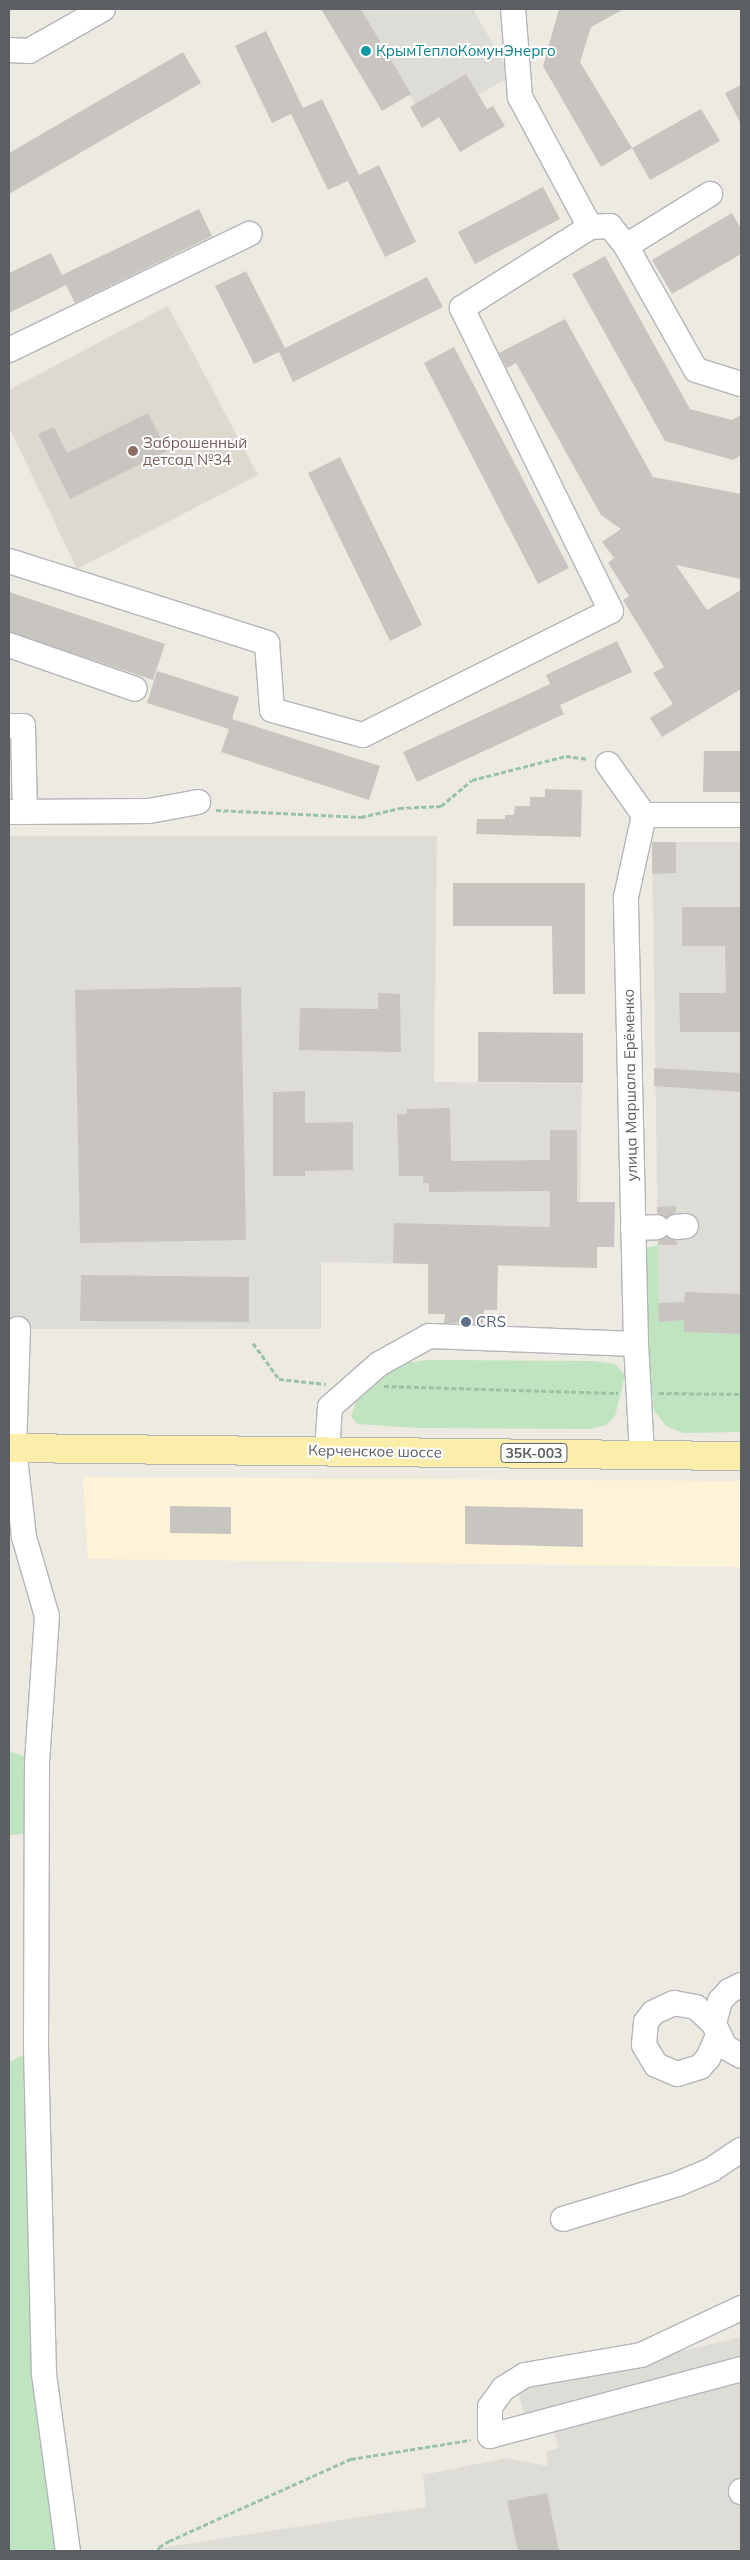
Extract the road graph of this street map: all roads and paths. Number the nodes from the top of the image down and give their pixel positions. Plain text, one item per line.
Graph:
1 (103, 9) edge
2 (513, 9) edge
3 (9, 50) edge
4 (710, 194) dead end
5 (590, 227) junction
6 (249, 234) dead end
7 (626, 246) junction
8 (9, 350) edge
9 (741, 384) edge
10 (9, 561) edge
11 (9, 645) edge
12 (134, 689) dead end
13 (9, 726) edge
14 (608, 764) joint
15 (204, 806) joint
16 (17, 812) edge
17 (644, 815) junction
18 (741, 815) edge
19 (673, 1227) dead end
20 (633, 1228) junction
21 (18, 1329) dead end
22 (253, 1343) dead end
23 (636, 1344) junction
24 (351, 1385) junction
25 (639, 1393) junction
26 (741, 1394) edge
27 (11, 1448) edge
28 (327, 1451) junction
29 (642, 1454) junction
30 (741, 1456) edge
31 (741, 1986) edge
32 (741, 2056) edge
33 (741, 2150) edge
34 (563, 2219) dead end
35 (741, 2308) edge
36 (741, 2369) edge
37 (490, 2436) junction
38 (68, 2551) edge
39 (158, 2551) edge

1 - 3 street
2 - 5 street
4 - 7 street
5 - 7 street
5 - 10 street
6 - 8 street
7 - 9 street
11 - 12 street
13 - 16 street
14 - 15 path
14 - 17 street
15 - 16 street
17 - 18 street
17 - 20 street, улица Маршала Ерёменко
19 - 20 street
20 - 23 street, улица Маршала Ерёменко
21 - 27 street
22 - 24 path
23 - 24 street
23 - 25 street, улица Маршала Ерёменко
24 - 25 path
24 - 28 street
25 - 26 path
25 - 29 street, улица Маршала Ерёменко
27 - 28 main road, Керченское шоссе / 35К-003
27 - 38 street
28 - 29 main road, Керченское шоссе / 35К-003
29 - 30 main road, Керченское шоссе / 35К-003
31 - 32 street
33 - 34 street
35 - 37 street
36 - 37 street
37 - 39 path

